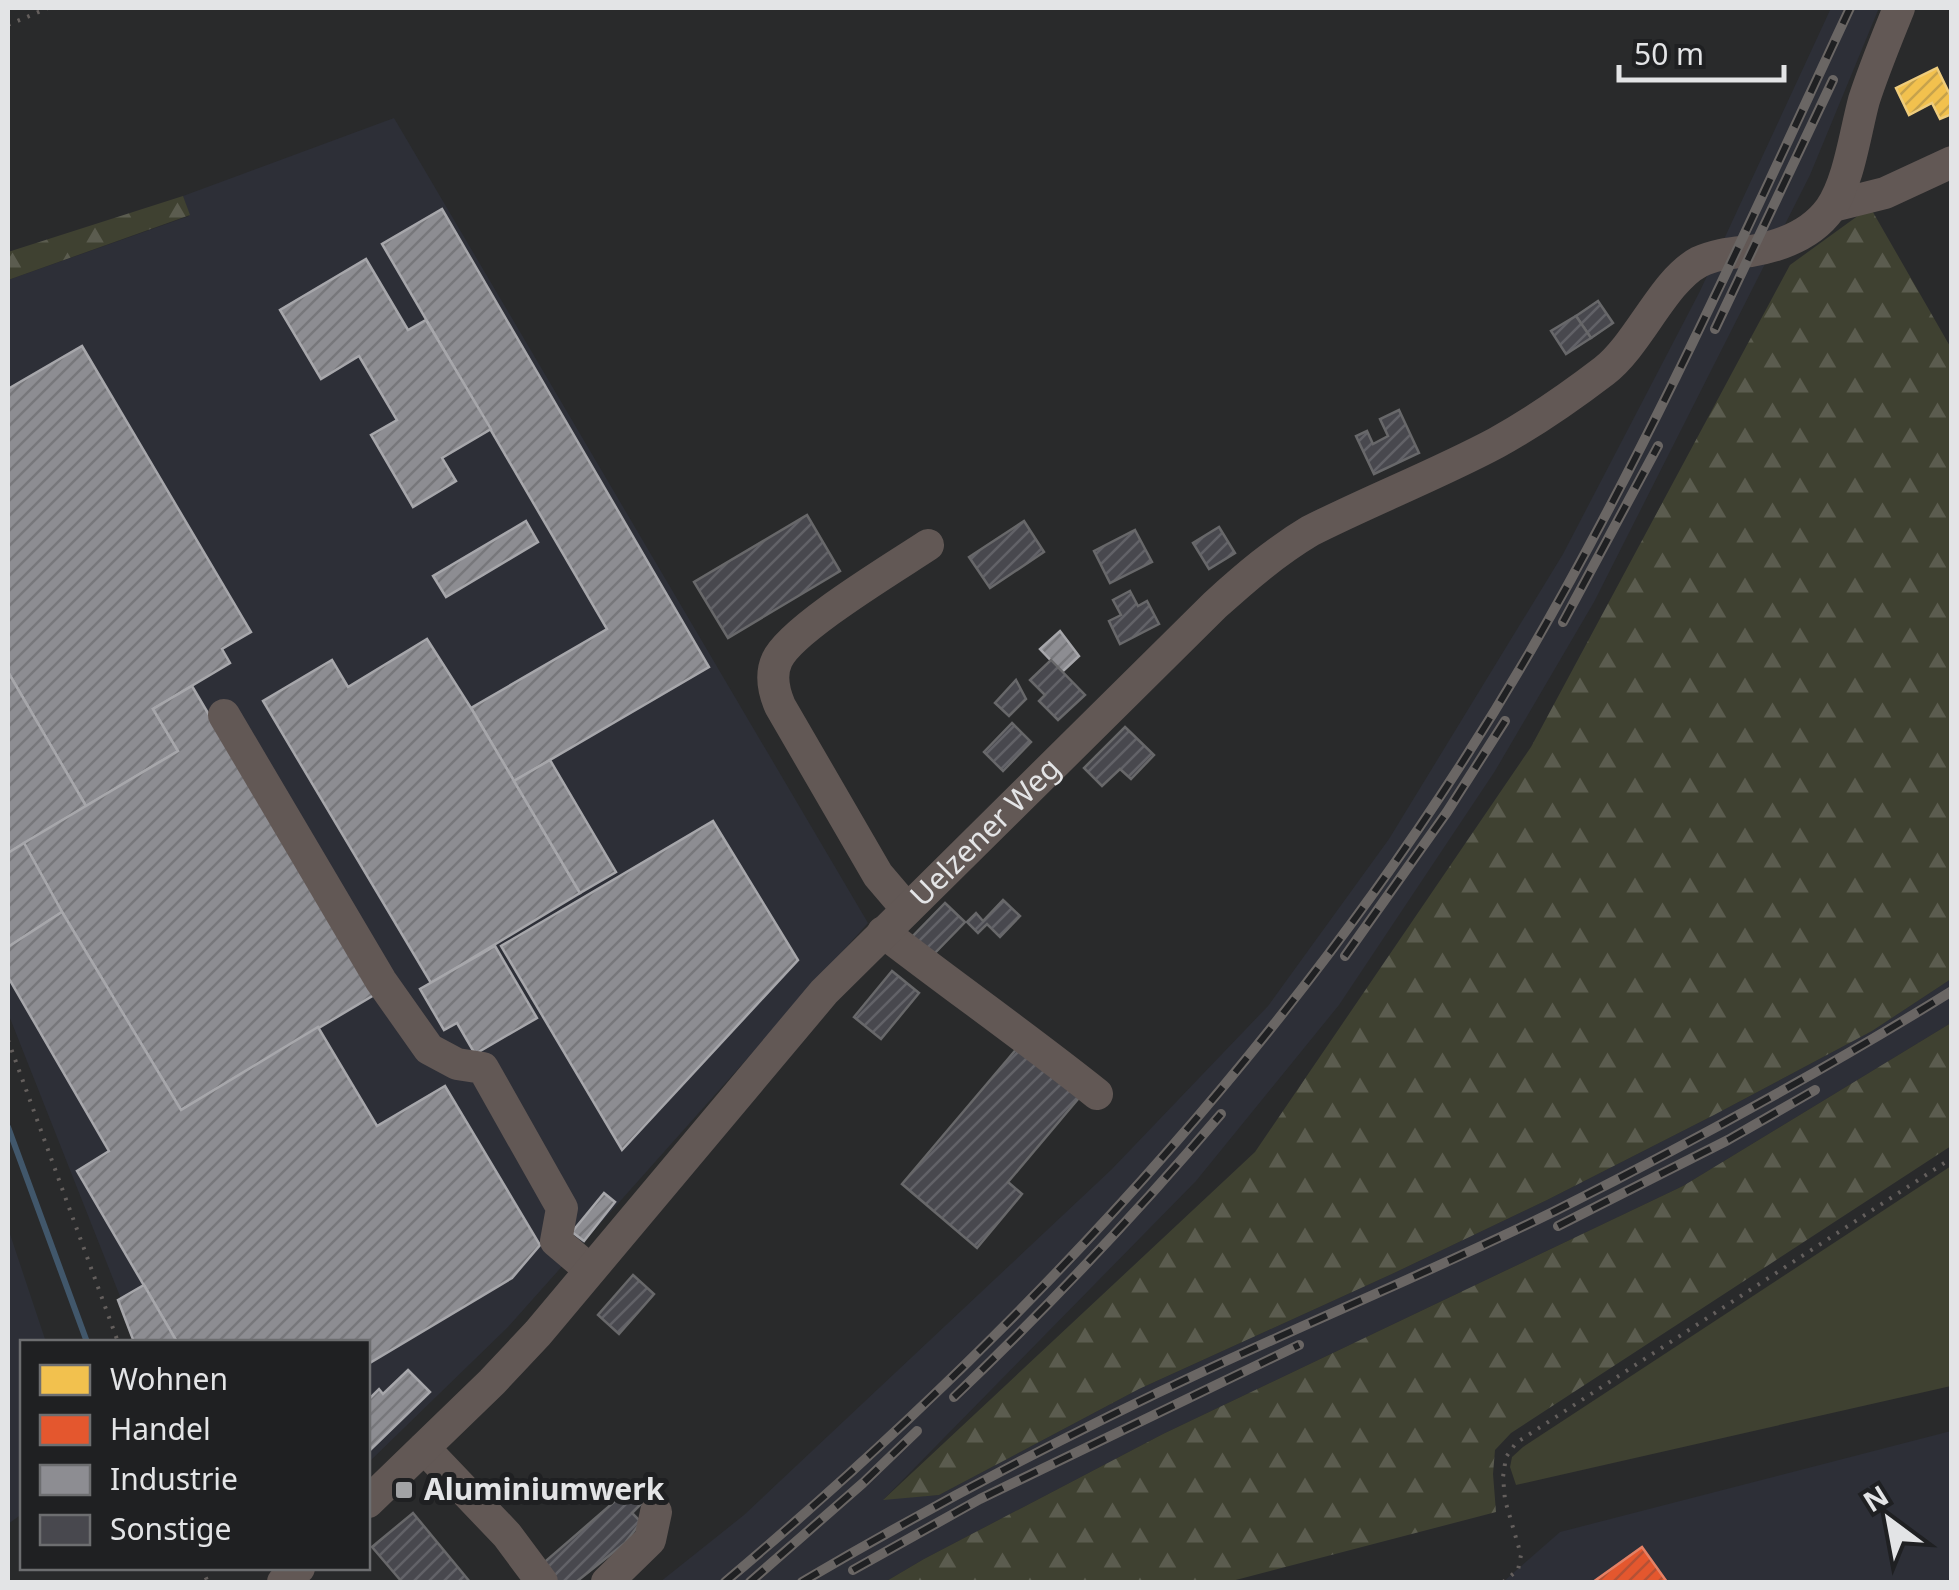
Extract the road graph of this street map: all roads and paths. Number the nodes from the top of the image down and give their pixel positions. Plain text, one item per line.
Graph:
1 (48, 8) edge
2 (1899, 8) edge
3 (8, 25) edge
4 (1952, 162) edge
5 (1833, 206) junction
6 (928, 545) dead end
7 (224, 715) dead end
8 (895, 921) junction
9 (8, 1040) edge
10 (1097, 1094) dead end
11 (1952, 1158) edge
12 (590, 1270) junction
13 (117, 1340) edge
14 (424, 1448) junction
15 (370, 1500) edge
16 (656, 1512) dead end
17 (542, 1582) edge
18 (606, 1582) edge
19 (1503, 1582) edge

1 - 3 path
2 - 5 street
4 - 5 street
5 - 8 street, Uelzener Weg
6 - 8 street
7 - 12 street
8 - 10 street
8 - 12 street, Uelzener Weg
9 - 13 path
11 - 19 path
12 - 14 street, Uelzener Weg
14 - 15 street, Uelzener Weg
14 - 17 street
16 - 18 street

